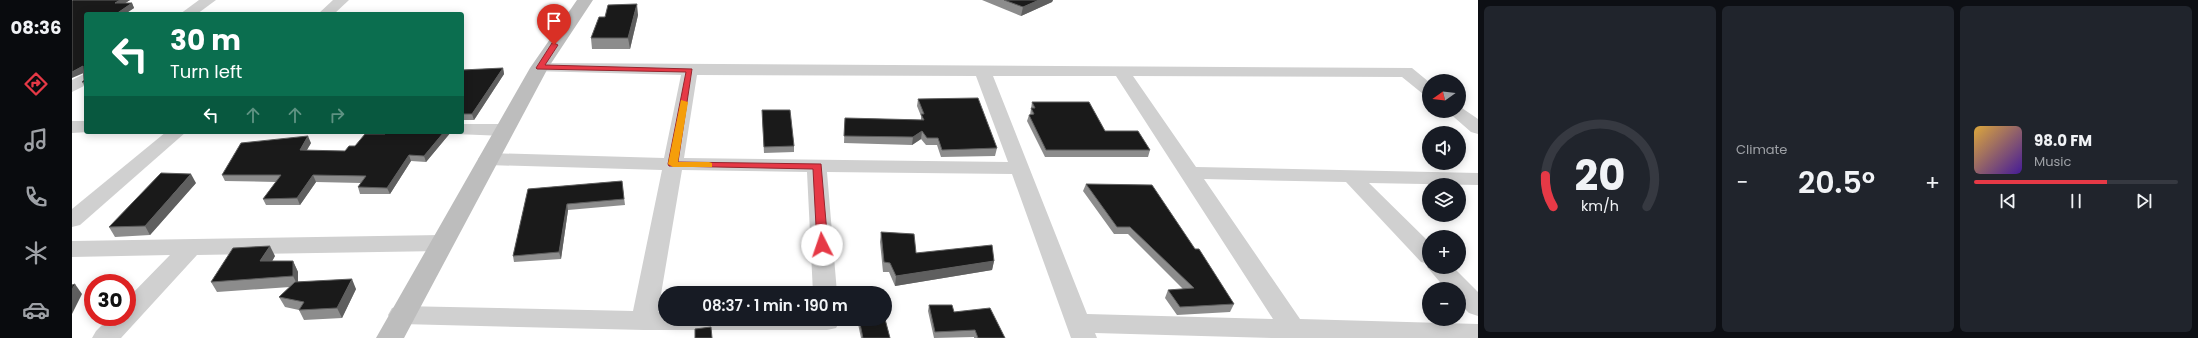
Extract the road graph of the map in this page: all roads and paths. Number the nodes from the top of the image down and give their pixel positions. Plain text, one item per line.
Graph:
1 (209, 0) edge
2 (342, 0) edge
3 (584, 0) edge
4 (190, 12) edge
5 (327, 12) edge
6 (540, 68) junction
7 (690, 70) junction
8 (983, 71) junction
9 (1122, 72) junction
10 (84, 79) edge
11 (1422, 85) edge
12 (72, 87) edge
13 (1465, 118) edge
14 (72, 127) edge
15 (84, 127) edge
16 (1478, 128) edge
17 (464, 130) edge
18 (505, 130) junction
19 (175, 134) edge
20 (488, 159) junction
21 (673, 164) junction
22 (817, 166) junction
23 (1019, 168) junction
24 (1189, 173) junction
25 (1351, 176) junction
26 (1478, 179) edge
27 (72, 220) edge
28 (441, 243) junction
29 (189, 248) junction
30 (72, 249) edge
31 (1422, 249) edge
32 (1446, 274) edge
33 (825, 286) edge
34 (136, 305) edge
35 (1478, 307) edge
36 (401, 315) junction
37 (644, 321) junction
38 (658, 321) edge
39 (116, 326) edge
40 (1293, 329) junction
41 (1081, 331) edge
42 (1478, 334) edge
43 (105, 338) edge
44 (390, 338) edge

1 - 4 street
2 - 5 street
3 - 6 street
6 - 7 street
6 - 18 street
7 - 8 street
7 - 21 street
8 - 9 street
8 - 23 street
9 - 11 street
9 - 24 street
10 - 12 street
13 - 16 street
14 - 15 street
17 - 18 street
18 - 20 street
19 - 27 street
20 - 21 street
20 - 28 street
21 - 22 street
21 - 37 street
22 - 23 street
22 - 33 street
23 - 41 street
24 - 25 street
24 - 40 street
25 - 26 street
25 - 31 street
28 - 29 street
28 - 36 street
29 - 30 street
29 - 34 street
32 - 35 street
36 - 37 street
36 - 44 street
37 - 38 street
39 - 43 street
40 - 41 street
40 - 42 street

